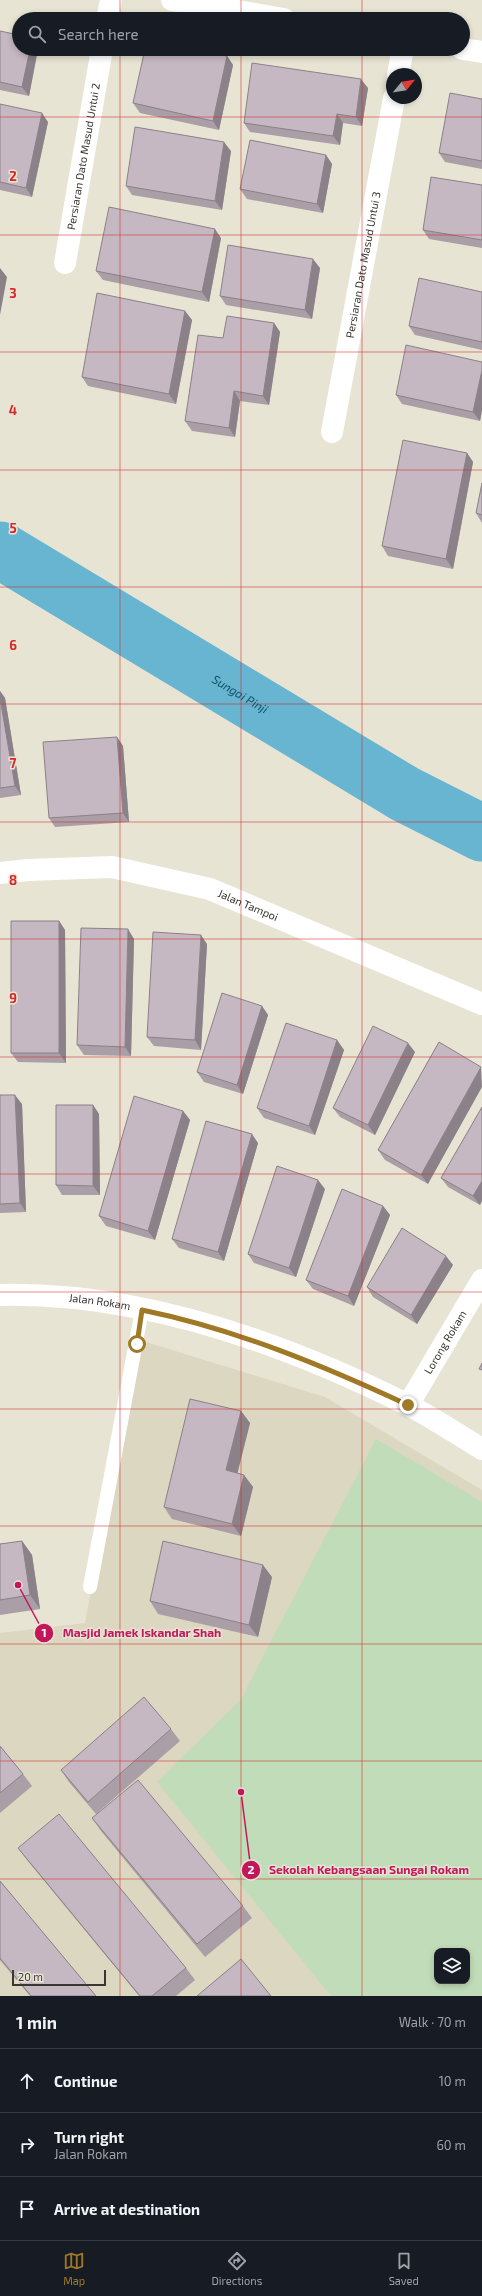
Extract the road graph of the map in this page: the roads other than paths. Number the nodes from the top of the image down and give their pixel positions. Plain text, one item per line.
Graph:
1 (111, 0) edge
2 (172, 0) edge
3 (108, 12) edge
4 (243, 12) edge
5 (470, 50) edge
6 (482, 52) edge
7 (101, 56) edge
8 (402, 56) edge
9 (399, 68) edge
10 (393, 104) edge
11 (65, 263) dead end
12 (332, 432) dead end
13 (0, 873) edge
14 (482, 1004) edge
15 (482, 1280) edge
16 (0, 1295) edge
17 (142, 1310) junction
18 (408, 1405) junction
19 (482, 1449) edge
20 (90, 1587) dead end

1 - 3 street
2 - 4 street
5 - 6 street
7 - 11 street, Persiaran Dato Masud Untui 2
8 - 9 street
10 - 12 street, Persiaran Dato Masud Untui 3
13 - 14 street, Jalan Tampoi
15 - 18 street, Lorong Rokam
16 - 17 street, Jalan Rokam
17 - 18 street, Jalan Rokam
17 - 20 lane
18 - 19 street, Jalan Rokam

